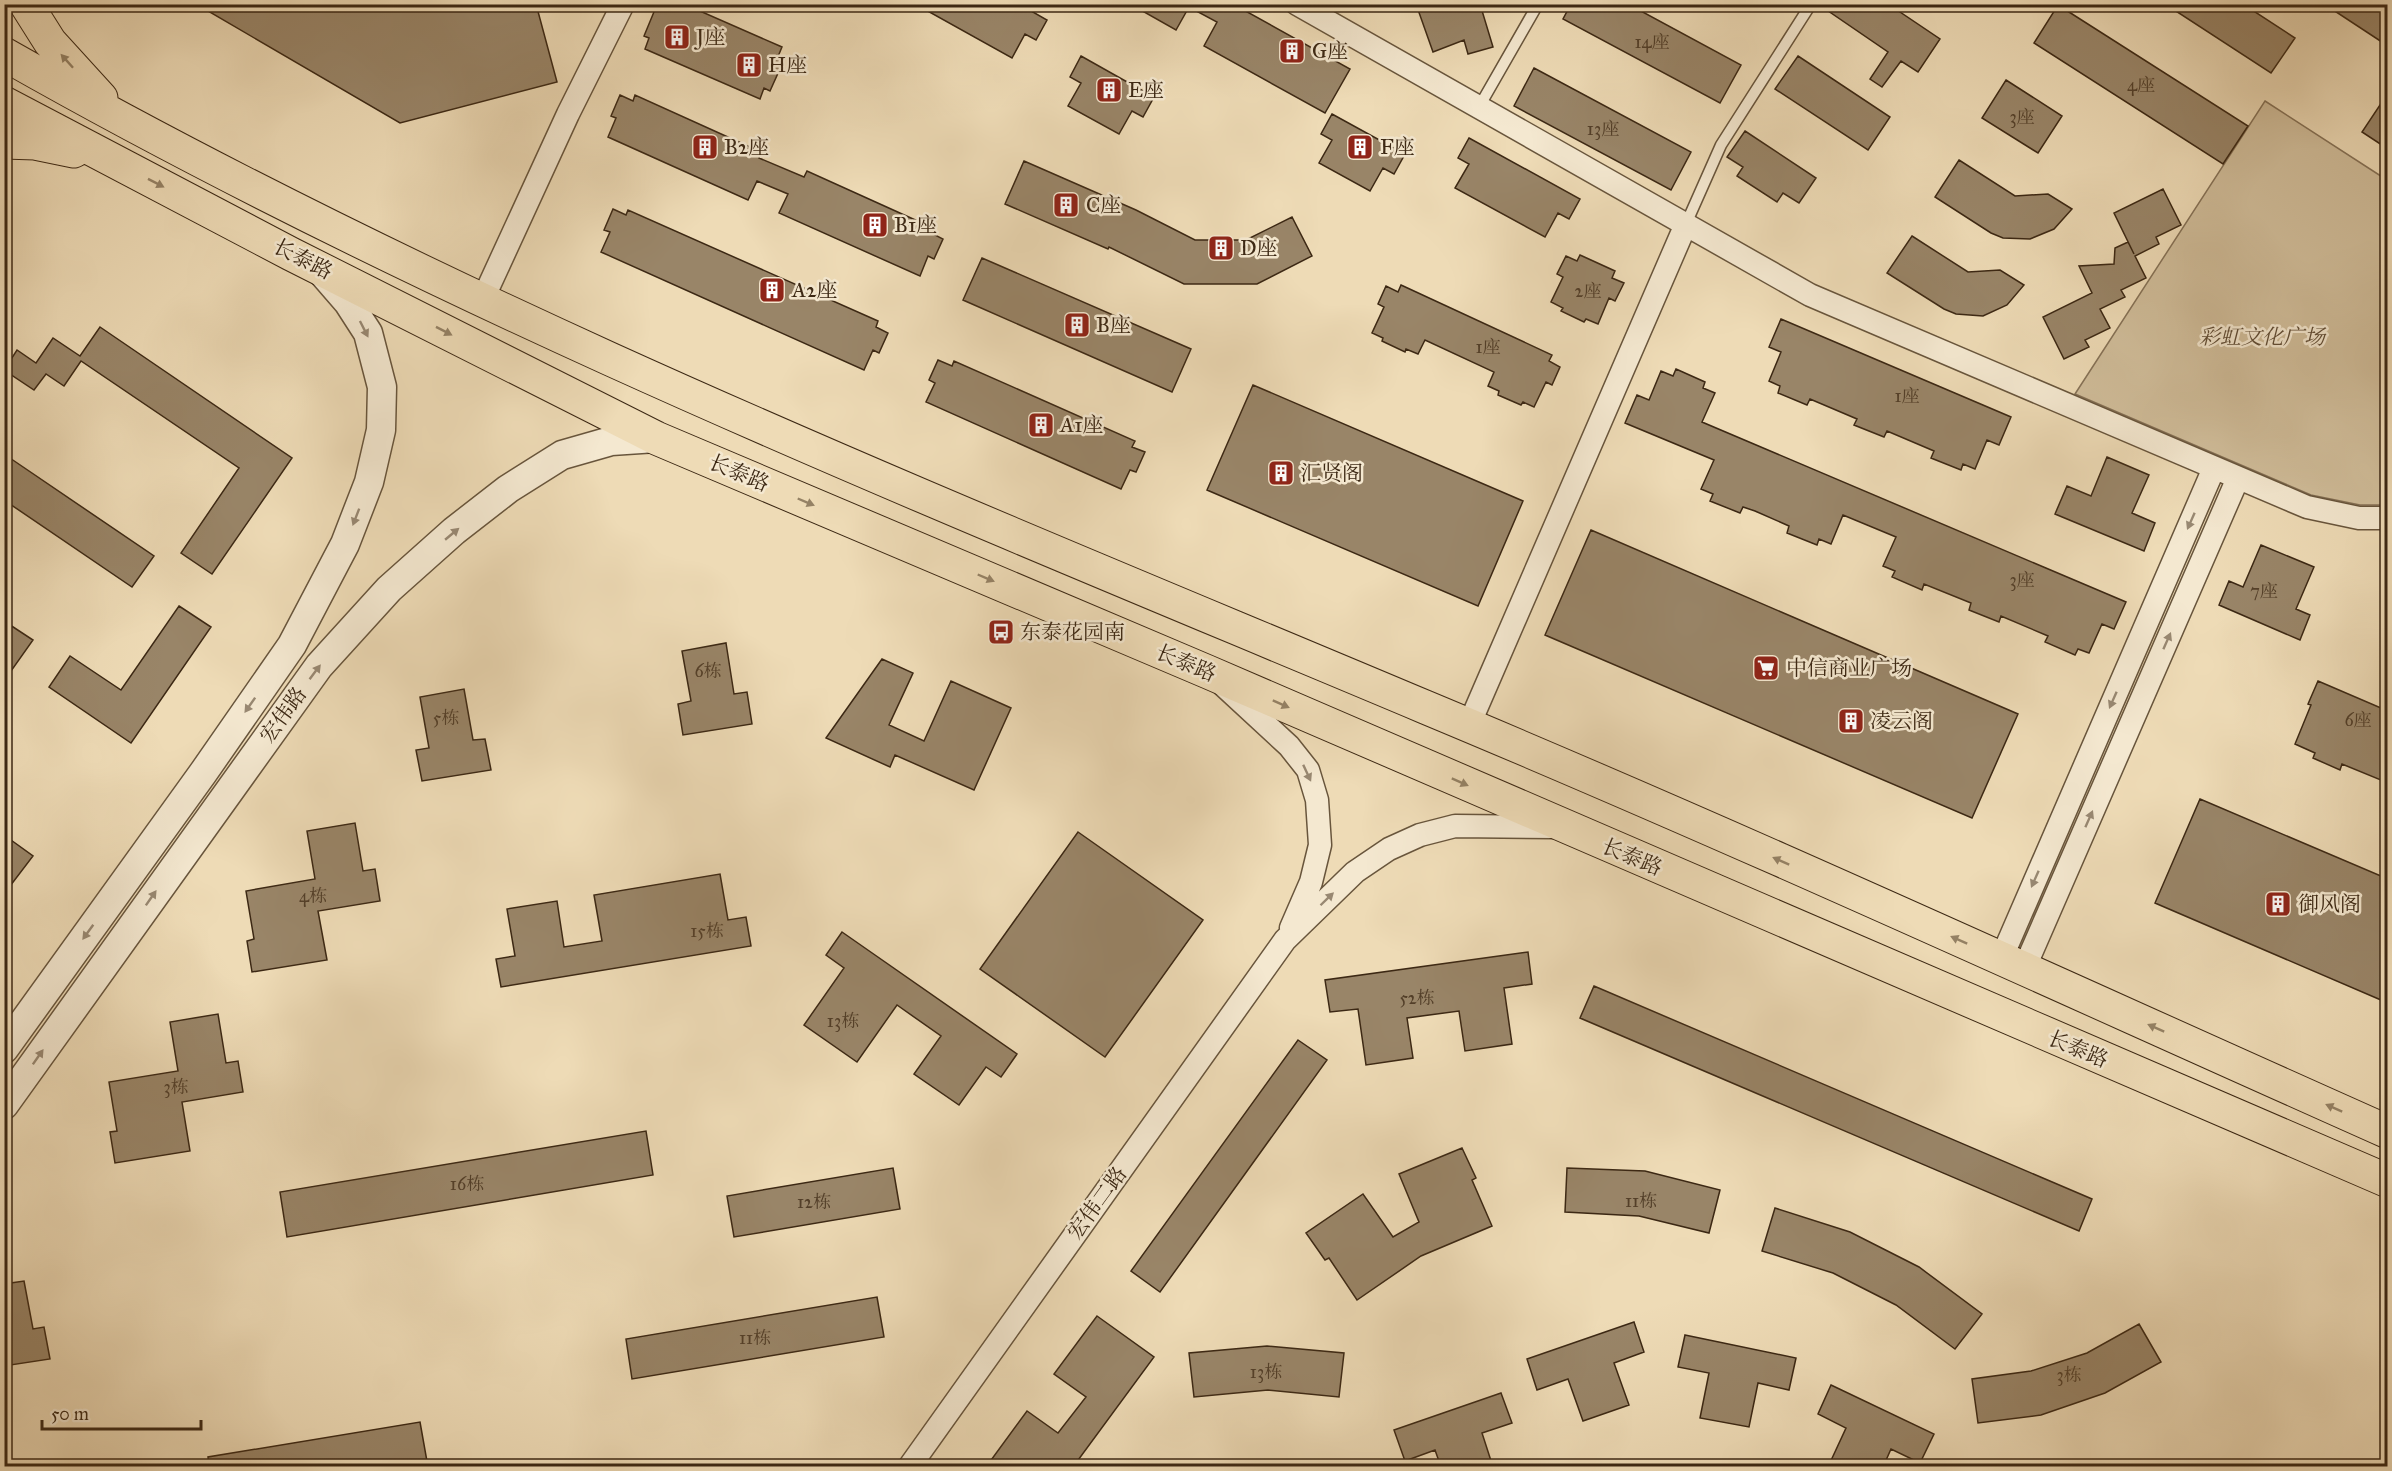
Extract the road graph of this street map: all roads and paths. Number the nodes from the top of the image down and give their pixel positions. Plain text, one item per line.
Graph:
1 (26, 4) edge
2 (623, 4) edge
3 (1297, 4) edge
4 (1538, 4) edge
5 (1811, 4) edge
6 (4, 54) edge
7 (4, 103) edge
8 (1479, 107) junction
9 (120, 120) junction
10 (4, 142) edge
11 (104, 156) junction
12 (1686, 224) junction
13 (316, 266) junction
14 (482, 301) junction
15 (656, 438) junction
16 (2214, 468) junction
17 (2238, 478) junction
18 (2388, 518) edge
19 (1208, 672) junction
20 (1468, 725) junction
21 (1563, 827) junction
22 (1285, 940) junction
23 (2012, 964) junction
24 (4, 1049) edge
25 (4, 1105) edge
26 (2388, 1132) edge
27 (2388, 1181) edge
28 (910, 1467) edge

9 -> 1 highway
2 - 14 street
3 - 8 street
4 - 8 lane
5 - 12 lane
6 - 9 highway, 长泰路
7 - 11 highway, 长泰路
8 - 12 street
9 - 14 highway, 长泰路
10 - 11 highway
11 -> 13 highway, 长泰路
12 - 16 street
12 - 20 street
13 -> 15 highway, 长泰路
13 -> 24 street, 宏伟路
14 - 20 highway, 长泰路
15 -> 19 highway, 长泰路
25 -> 15 street, 宏伟路
16 - 17 street
16 -> 23 street
17 - 18 street
23 -> 17 street
19 -> 21 highway, 长泰路
19 -> 22 street
23 -> 20 highway, 长泰路
22 -> 21 street
21 - 27 highway, 长泰路
22 - 28 street, 宏伟二路
26 -> 23 highway, 长泰路

